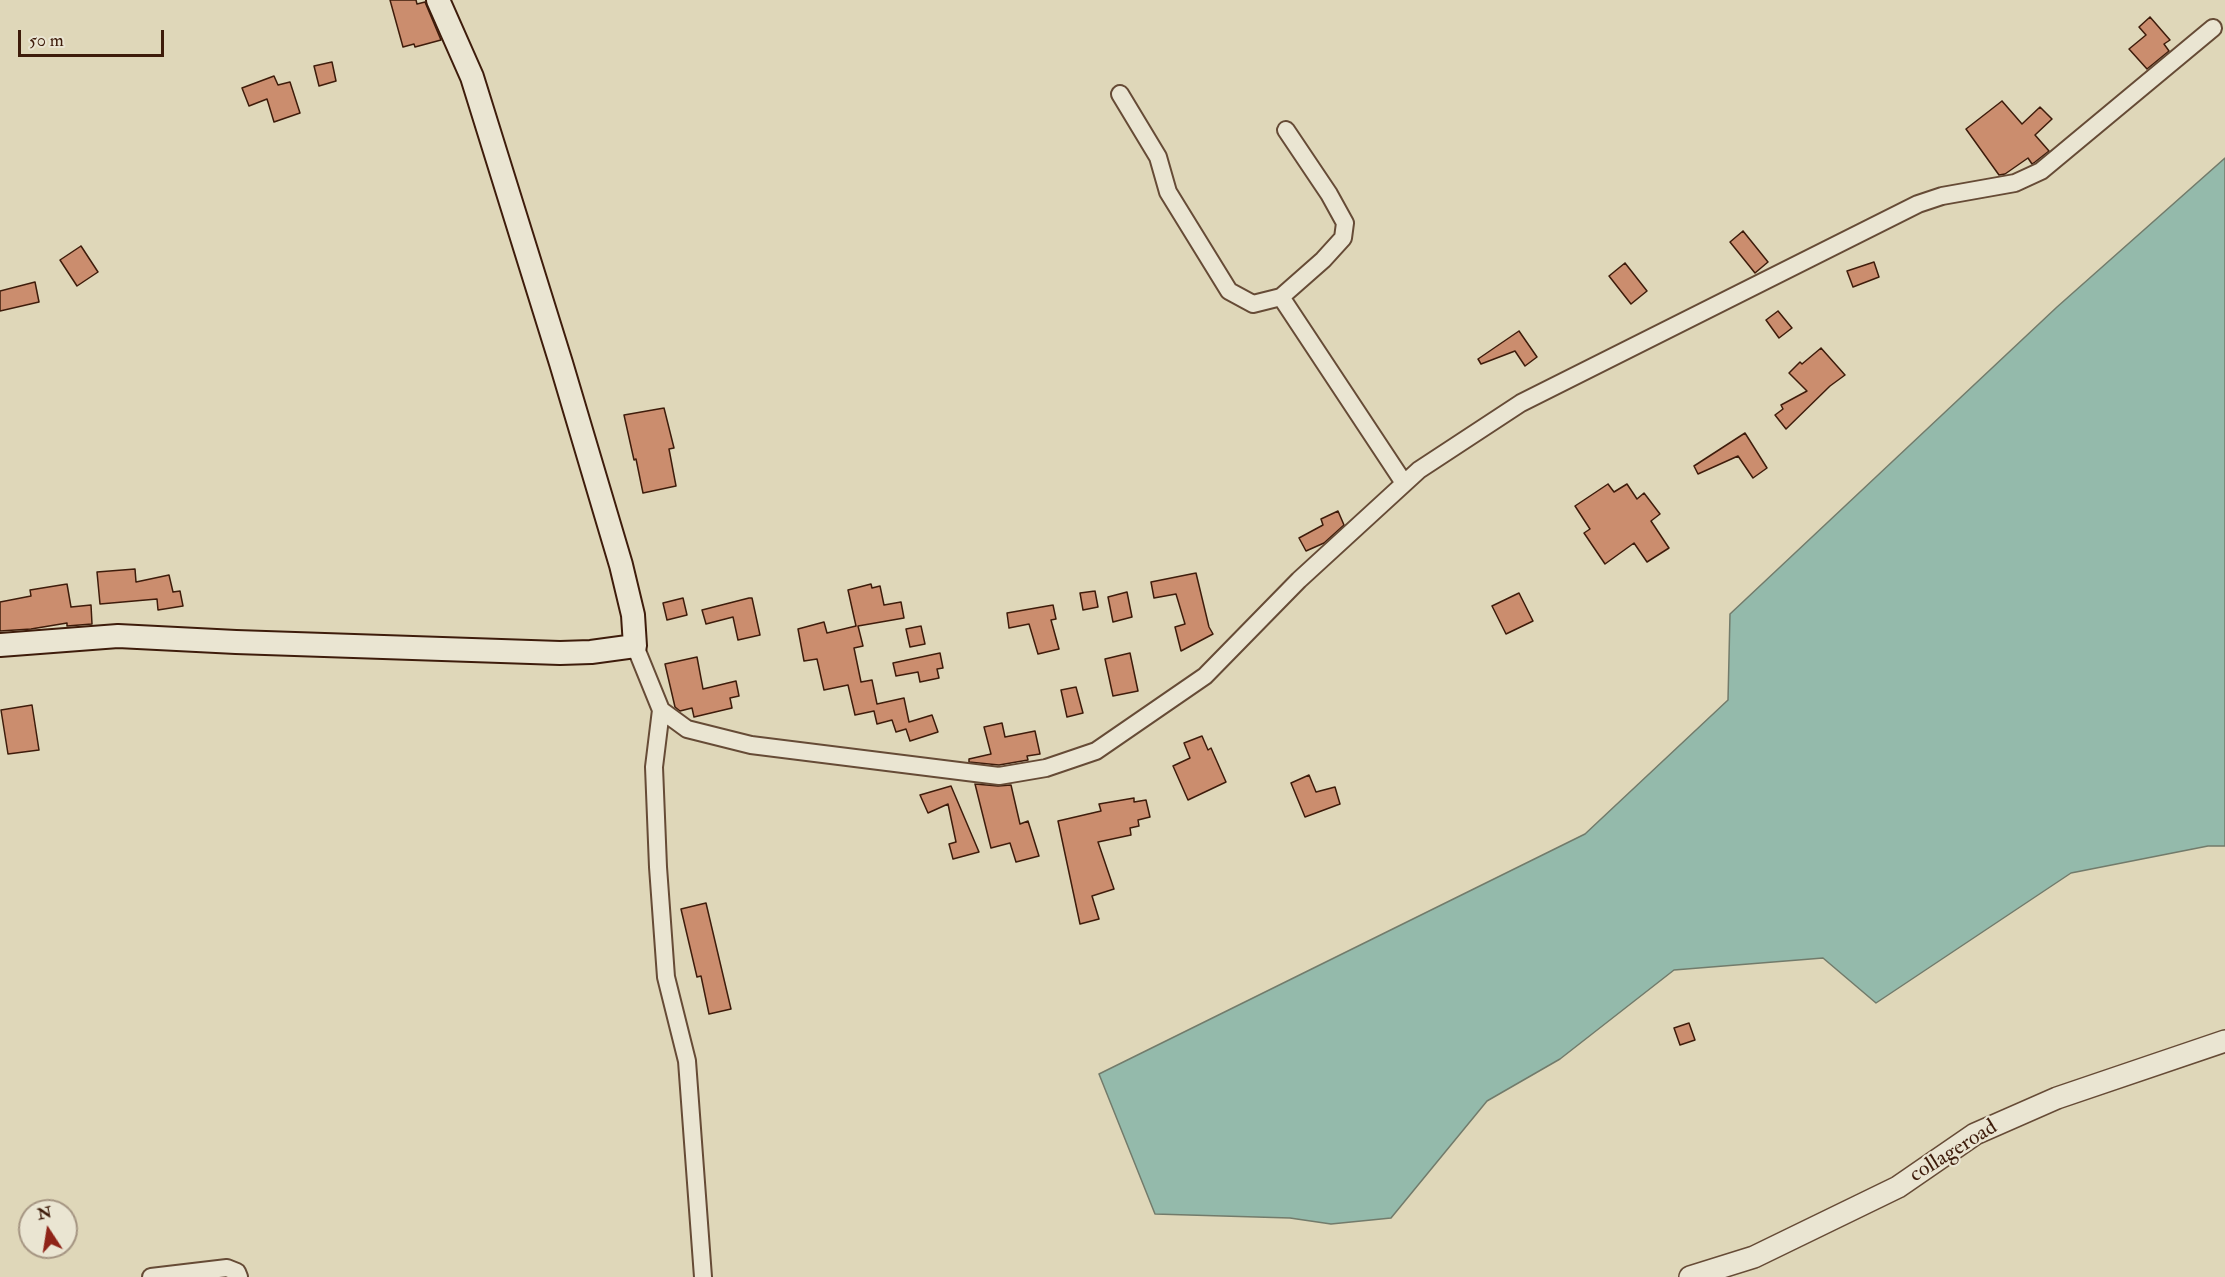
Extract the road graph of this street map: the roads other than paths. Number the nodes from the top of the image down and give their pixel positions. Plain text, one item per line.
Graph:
1 (438, 0) edge
2 (2213, 28) dead end
3 (1120, 94) dead end
4 (1286, 130) dead end
5 (1281, 297) junction
6 (1404, 483) junction
7 (0, 645) edge
8 (635, 646) junction
9 (661, 710) junction
10 (2225, 1041) edge
11 (151, 1277) edge
12 (238, 1277) edge
13 (703, 1277) edge
14 (1690, 1277) edge

1 - 8 main road
2 - 6 street
3 - 5 street
4 - 5 street
5 - 6 street
6 - 9 street
7 - 8 main road
8 - 9 street
9 - 13 street
10 - 14 street, collageroad
11 - 12 street

